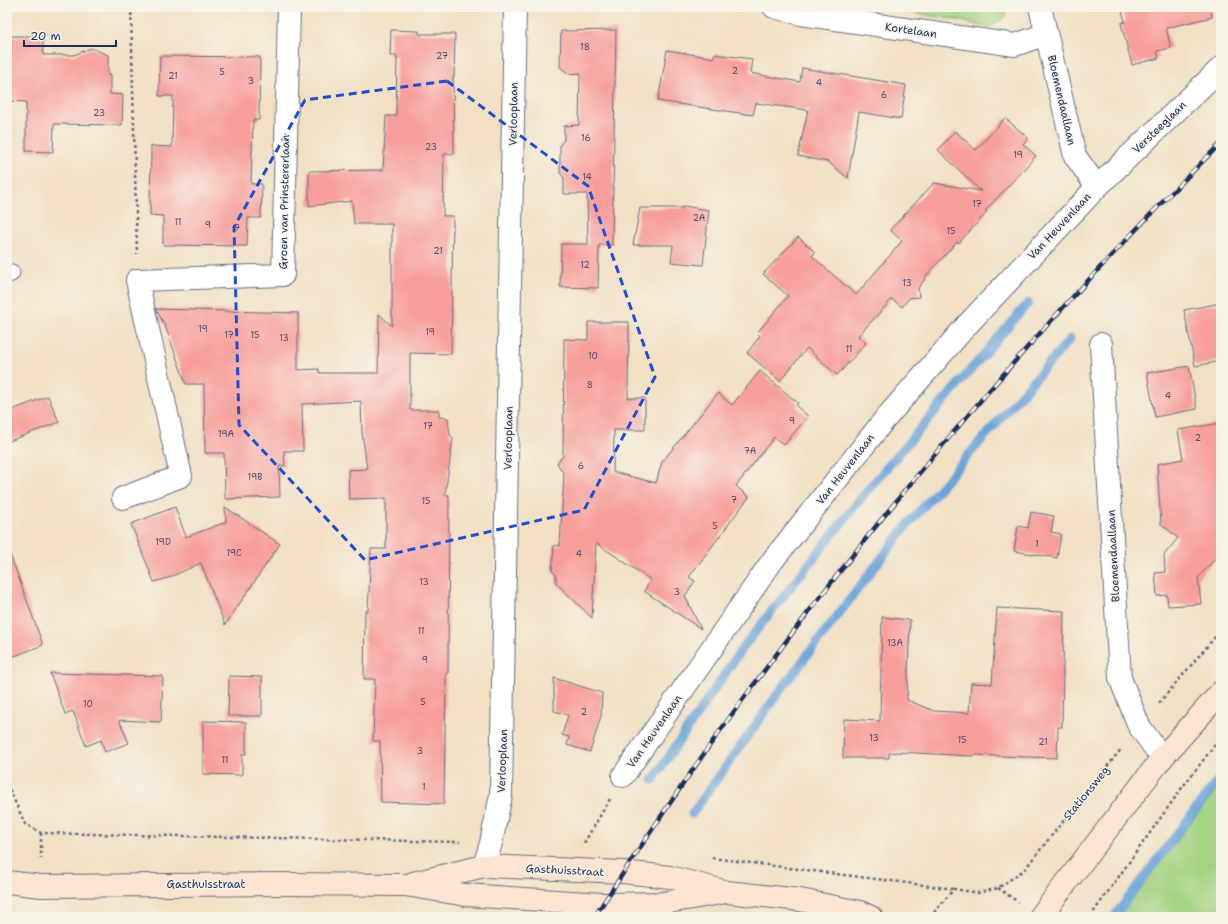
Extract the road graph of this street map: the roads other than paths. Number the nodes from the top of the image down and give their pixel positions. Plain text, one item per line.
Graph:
1 (289, 7) edge
2 (515, 7) edge
3 (774, 7) edge
4 (1040, 7) edge
5 (1046, 34) junction
6 (1221, 68) edge
7 (1097, 187) junction
8 (1101, 344) dead end
9 (123, 498) dead end
10 (1221, 692) edge
11 (1162, 758) junction
12 (623, 776) dead end
13 (484, 866) junction
14 (7, 882) edge
15 (404, 885) junction
16 (727, 892) junction
17 (871, 917) edge
18 (1040, 917) edge

1 - 9 street, Groen van Prinstererlaan
2 - 13 street, Verlooplaan
3 - 5 street, Kortelaan
4 - 5 street, Bloemendaallaan
5 - 7 street, Bloemendaallaan
6 - 7 street, Versteeglaan
7 - 12 street, Van Heuvenlaan
8 - 11 street, Bloemendaallaan
10 - 11 main road
11 - 18 main road
13 - 15 main road, Gasthuisstraat
13 - 16 main road, Gasthuisstraat
14 - 15 main road, Gasthuisstraat
15 - 16 main road, Gasthuisstraat
16 - 17 main road, Gasthuisstraat

